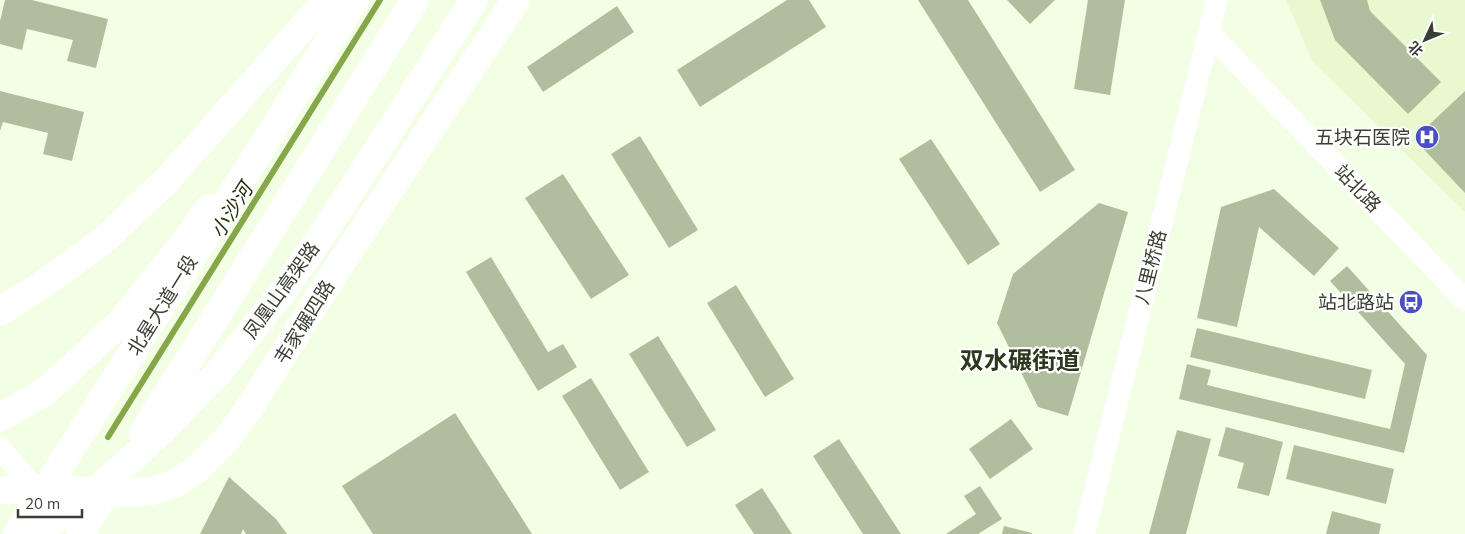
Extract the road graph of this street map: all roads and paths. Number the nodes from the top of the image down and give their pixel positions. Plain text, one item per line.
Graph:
1 (327, 0) edge
2 (341, 0) edge
3 (355, 0) edge
4 (415, 0) edge
5 (474, 0) edge
6 (516, 0) edge
7 (1216, 0) edge
8 (1209, 33) junction
9 (1465, 300) edge
10 (0, 312) edge
11 (0, 418) edge
12 (2, 454) edge
13 (35, 488) junction
14 (0, 491) edge
15 (17, 534) edge
16 (35, 534) edge
17 (73, 534) edge
18 (80, 534) edge
19 (1084, 534) edge

1 - 10 main road
2 - 11 main road
3 - 15 main road, 北星大道一段
4 - 18 main road
5 - 16 main road, 凤凰山高架路
6 - 13 main road, 韦家碾四路
7 - 8 street, 八里桥路
8 - 9 street, 站北路
8 - 19 street, 八里桥路
12 - 13 street
13 - 14 main road, 韦家碾四路
13 - 17 street

